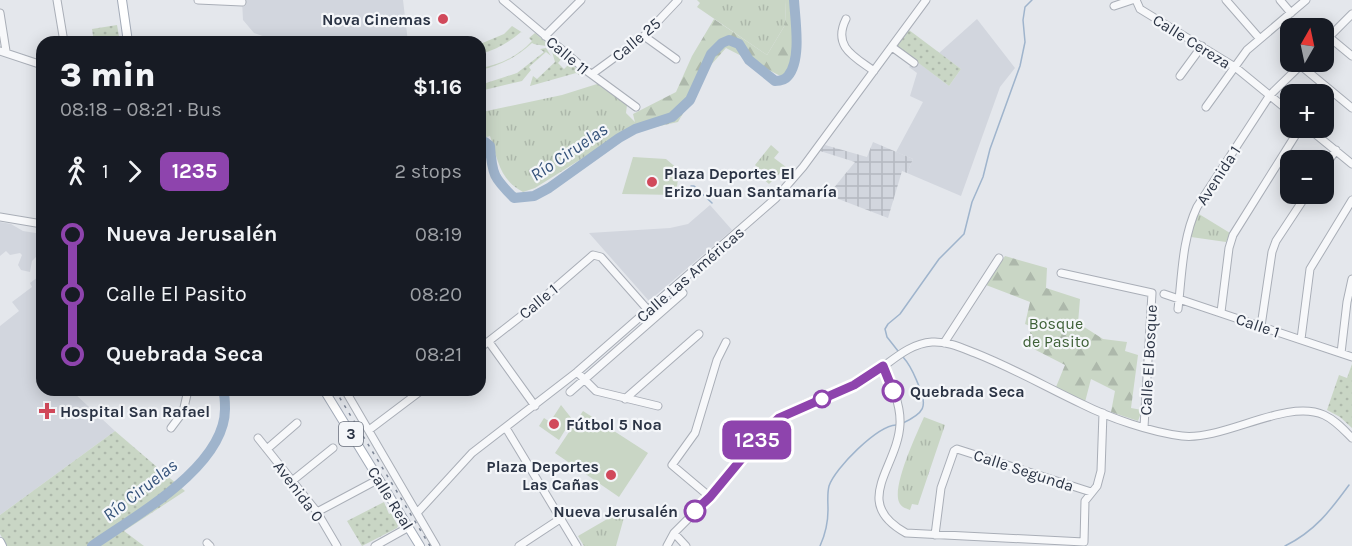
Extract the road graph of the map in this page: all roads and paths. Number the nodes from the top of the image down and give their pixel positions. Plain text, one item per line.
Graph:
1 (57, 0) edge
2 (122, 0) edge
3 (198, 0) edge
4 (503, 0) edge
5 (581, 0) edge
6 (678, 0) edge
7 (926, 0) edge
8 (1134, 0) edge
9 (1226, 0) edge
10 (1280, 0) edge
11 (1306, 0) edge
12 (242, 2) dead end
13 (1114, 6) dead end
14 (0, 13) edge
15 (1291, 13) junction
16 (1352, 14) edge
17 (846, 19) dead end
18 (1334, 32) edge
19 (63, 36) edge
20 (127, 36) edge
21 (545, 36) junction
22 (644, 36) junction
23 (1260, 39) junction
24 (1334, 41) edge
25 (892, 46) junction
26 (1202, 46) junction
27 (3, 51) edge
28 (1352, 56) edge
29 (676, 59) dead end
30 (36, 63) edge
31 (914, 63) dead end
32 (1235, 67) junction
33 (874, 71) junction
34 (1293, 72) edge
35 (1312, 72) edge
36 (592, 74) junction
37 (1180, 76) dead end
38 (1270, 95) junction
39 (1280, 104) edge
40 (636, 107) dead end
41 (1206, 107) dead end
42 (1352, 108) edge
43 (1294, 138) edge
44 (1321, 138) edge
45 (1336, 150) junction
46 (1334, 153) edge
47 (1352, 164) edge
48 (1352, 200) edge
49 (1301, 204) edge
50 (0, 218) edge
51 (36, 223) edge
52 (999, 258) dead end
53 (1061, 273) dead end
54 (1352, 279) edge
55 (683, 293) dead end
56 (1164, 294) dead end
57 (1179, 298) junction
58 (1178, 309) dead end
59 (648, 310) junction
60 (1221, 312) junction
61 (633, 323) junction
62 (1261, 326) junction
63 (640, 331) junction
64 (699, 334) dead end
65 (1301, 339) junction
66 (489, 342) junction
67 (726, 342) dead end
68 (944, 343) junction
69 (486, 344) edge
70 (1341, 353) junction
71 (1352, 357) edge
72 (883, 366) junction
73 (577, 372) junction
74 (584, 380) junction
75 (570, 392) dead end
76 (187, 396) edge
77 (328, 396) edge
78 (349, 396) edge
79 (415, 396) edge
80 (625, 399) junction
81 (535, 406) junction
82 (658, 406) dead end
83 (1103, 413) junction
84 (297, 423) dead end
85 (1144, 427) junction
86 (171, 428) dead end
87 (506, 428) junction
88 (369, 430) junction
89 (258, 438) dead end
90 (1352, 438) edge
91 (333, 448) dead end
92 (267, 449) junction
93 (379, 479) junction
94 (292, 481) junction
95 (1091, 492) junction
96 (710, 497) junction
97 (317, 512) junction
98 (417, 513) junction
99 (560, 519) junction
100 (409, 527) junction
101 (674, 533) junction
102 (935, 535) junction
103 (337, 546) edge
104 (375, 546) edge
105 (420, 546) edge
106 (436, 546) edge
107 (519, 546) edge
108 (577, 546) edge
109 (667, 546) edge
110 (686, 546) edge

1 - 19 street
2 - 20 main road
3 - 12 street
4 - 21 street, Calle 11
5 - 21 street
6 - 22 street, Calle 25
7 - 25 street, Calle Las Américas
8 - 13 street
8 - 26 street, Calle Cereza
9 - 23 street
10 - 15 street
11 - 15 street
14 - 27 street
15 - 23 street
16 - 18 street
17 - 33 street
21 - 36 street, Calle 11
22 - 29 street
22 - 36 street, Calle 25
23 - 32 street
24 - 28 street
25 - 31 street
25 - 33 street, Calle Las Américas
26 - 32 street, Calle Cereza
26 - 37 street
27 - 30 street
32 - 38 street, Calle Cereza
32 - 41 street
33 - 59 street, Calle Las Américas
34 - 38 street, Avenida 1
35 - 42 street
36 - 40 street, Calle 11
38 - 39 street, Calle Cereza
38 - 57 street, Avenida 1
43 - 60 street
44 - 45 street
45 - 46 street
45 - 47 street
48 - 65 street
49 - 62 street
50 - 51 street
52 - 68 street
53 - 85 street, Calle El Bosque
54 - 70 street
55 - 63 street, Calle Las Américas
56 - 57 street, Calle 1
57 - 58 street, Avenida 1
57 - 60 street, Calle 1
59 - 61 street, Calle Las Américas
59 - 66 street, Calle 1
60 - 62 street, Calle 1
61 - 63 street
61 - 73 street, Calle Las Américas
62 - 65 street, Calle 1
63 - 74 street, Calle Las Américas
64 - 80 street
65 - 70 street, Calle 1
66 - 69 street, Calle 1
66 - 81 street
67 - 96 street
68 - 72 street
68 - 83 street
70 - 71 street, Calle 1
72 - 96 street
72 - 102 street
73 - 74 street
73 - 81 street, Calle Las Américas
74 - 75 street, Calle Las Américas
74 - 80 street
76 - 86 street
77 - 93 main road, Calle Real / 3
78 - 88 street
79 - 88 street
80 - 82 street
81 - 87 street, Calle Las Américas
83 - 85 street
83 - 95 street
84 - 92 street
85 - 90 street
87 - 98 street, Calle Las Américas
87 - 99 street
88 - 98 street
89 - 92 street, Avenida 0
91 - 94 street
92 - 94 street, Avenida 0
93 - 97 street
93 - 100 main road, Calle Real / 3
94 - 97 street, Avenida 0
95 - 102 street
95 - 102 street, Calle Segunda
96 - 101 street
97 - 103 street, Avenida 0
98 - 106 street
99 - 107 street
99 - 108 street
100 - 104 street
100 - 105 main road, Calle Real / 3
101 - 109 street
101 - 110 street

